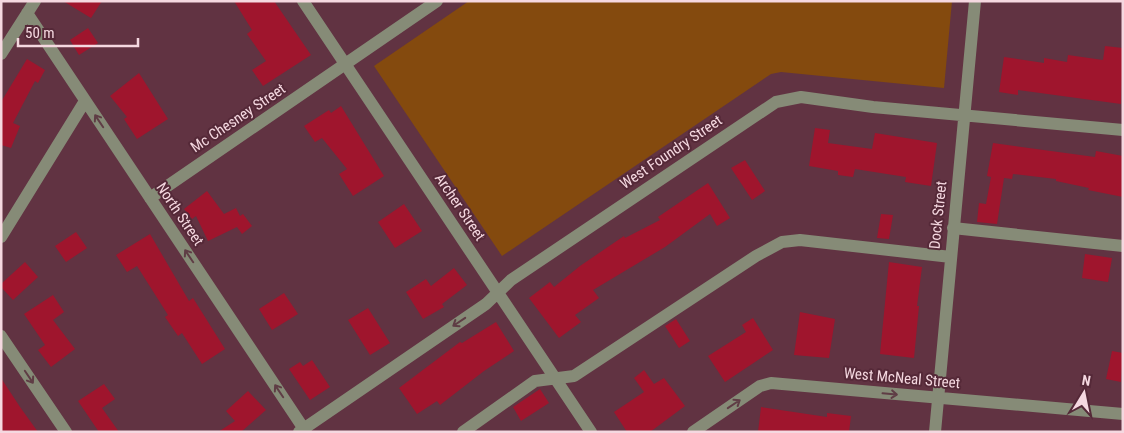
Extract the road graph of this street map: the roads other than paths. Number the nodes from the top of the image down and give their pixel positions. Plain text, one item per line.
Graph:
1 (35, 1) edge
2 (303, 1) edge
3 (437, 1) edge
4 (975, 1) edge
5 (28, 13) junction
6 (1, 54) edge
7 (345, 64) junction
8 (85, 101) junction
9 (964, 116) junction
10 (1123, 130) edge
11 (150, 198) junction
12 (953, 228) junction
13 (1, 237) edge
14 (1123, 246) edge
15 (951, 257) junction
16 (498, 292) junction
17 (1, 336) edge
18 (556, 378) junction
19 (938, 398) junction
20 (1123, 414) edge
21 (303, 431) edge
22 (66, 432) edge
23 (463, 432) edge
24 (591, 432) edge
25 (693, 432) edge
26 (935, 432) edge

1 - 5 street
2 - 7 street, Archer Street
3 - 7 street, Mc Chesney Street
4 - 9 street, Dock Street
5 - 6 street
5 - 8 street, North Street
7 - 11 street, Mc Chesney Street
7 - 16 street, Archer Street
11 -> 8 street, North Street
8 - 13 street
9 - 10 street, West Foundry Street
9 - 12 street, Dock Street
9 - 16 street, West Foundry Street
21 -> 11 street, North Street
12 - 14 street
12 - 15 street, Dock Street
15 - 18 street
15 - 19 street, Dock Street
16 - 18 street, Archer Street
16 -> 21 street, West Foundry Street
17 -> 22 street
18 - 23 street
18 - 24 street, Archer Street
19 - 20 street, West McNeal Street
25 -> 19 street, West McNeal Street
19 - 26 street, Dock Street

